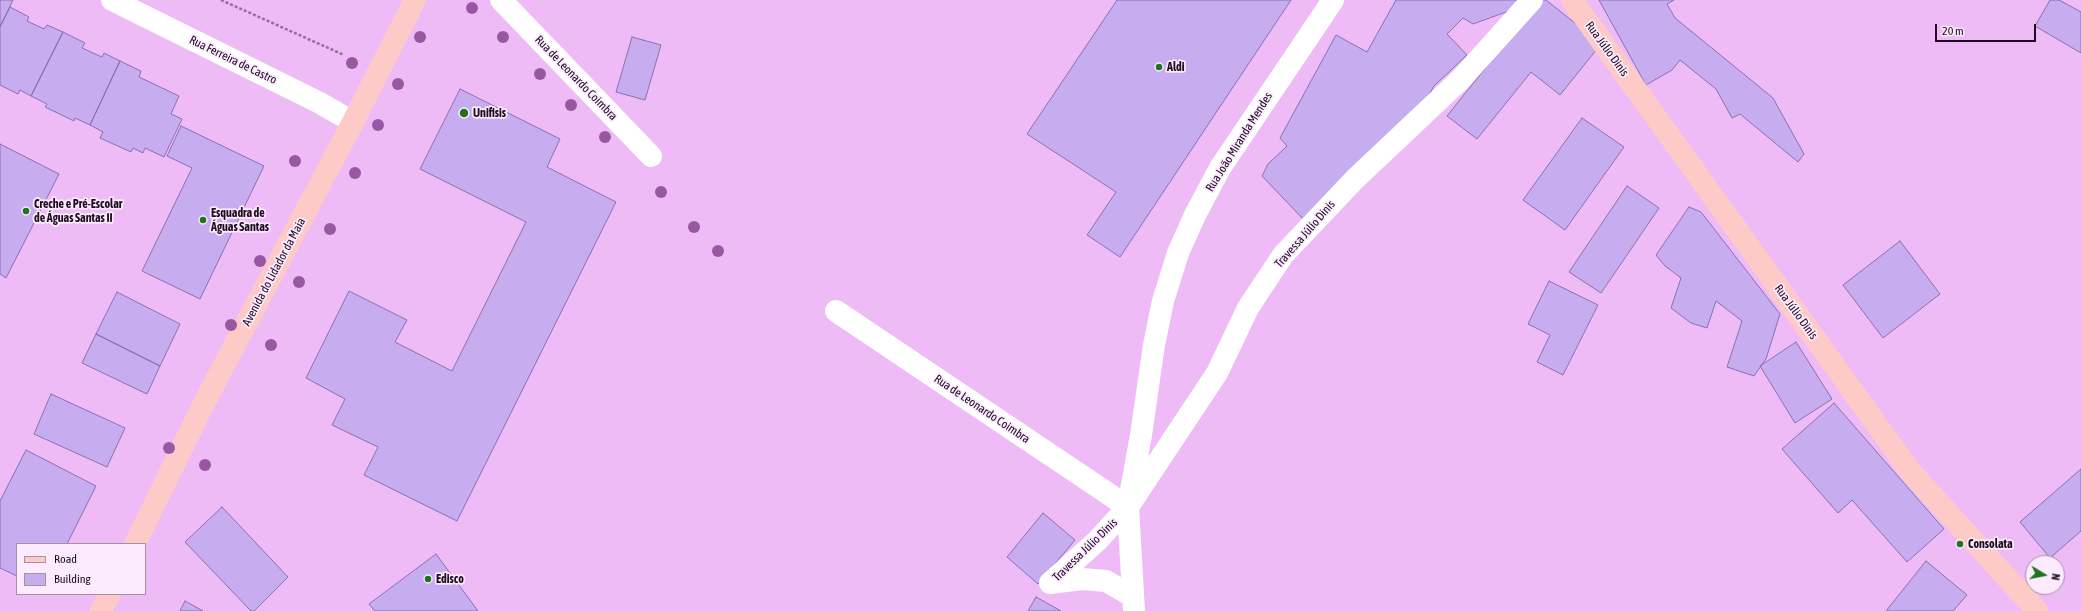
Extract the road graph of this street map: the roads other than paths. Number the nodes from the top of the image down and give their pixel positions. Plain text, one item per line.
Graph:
1 (112, 0) edge
2 (415, 0) edge
3 (501, 0) edge
4 (1333, 0) edge
5 (1532, 0) edge
6 (1572, 0) edge
7 (353, 122) junction
8 (651, 156) dead end
9 (836, 311) dead end
10 (1128, 507) junction
11 (135, 543) edge
12 (109, 595) edge
13 (1133, 604) edge
14 (101, 611) edge
15 (2036, 611) edge

1 - 7 street, Rua Ferreira de Castro
2 - 7 main road, Avenida do Lidador da Maia
3 - 8 street, Rua de Leonardo Coimbra
4 - 10 street, Rua João Miranda Mendes
5 - 10 street, Travessa Júlio Dinis
6 - 15 main road, Rua Júlio Dinis
7 - 11 main road, Avenida do Lidador da Maia
9 - 10 street, Rua de Leonardo Coimbra
10 - 13 street, Travessa Júlio Dinis
10 - 13 street, Travessa Júlio Dinis
12 - 14 main road

